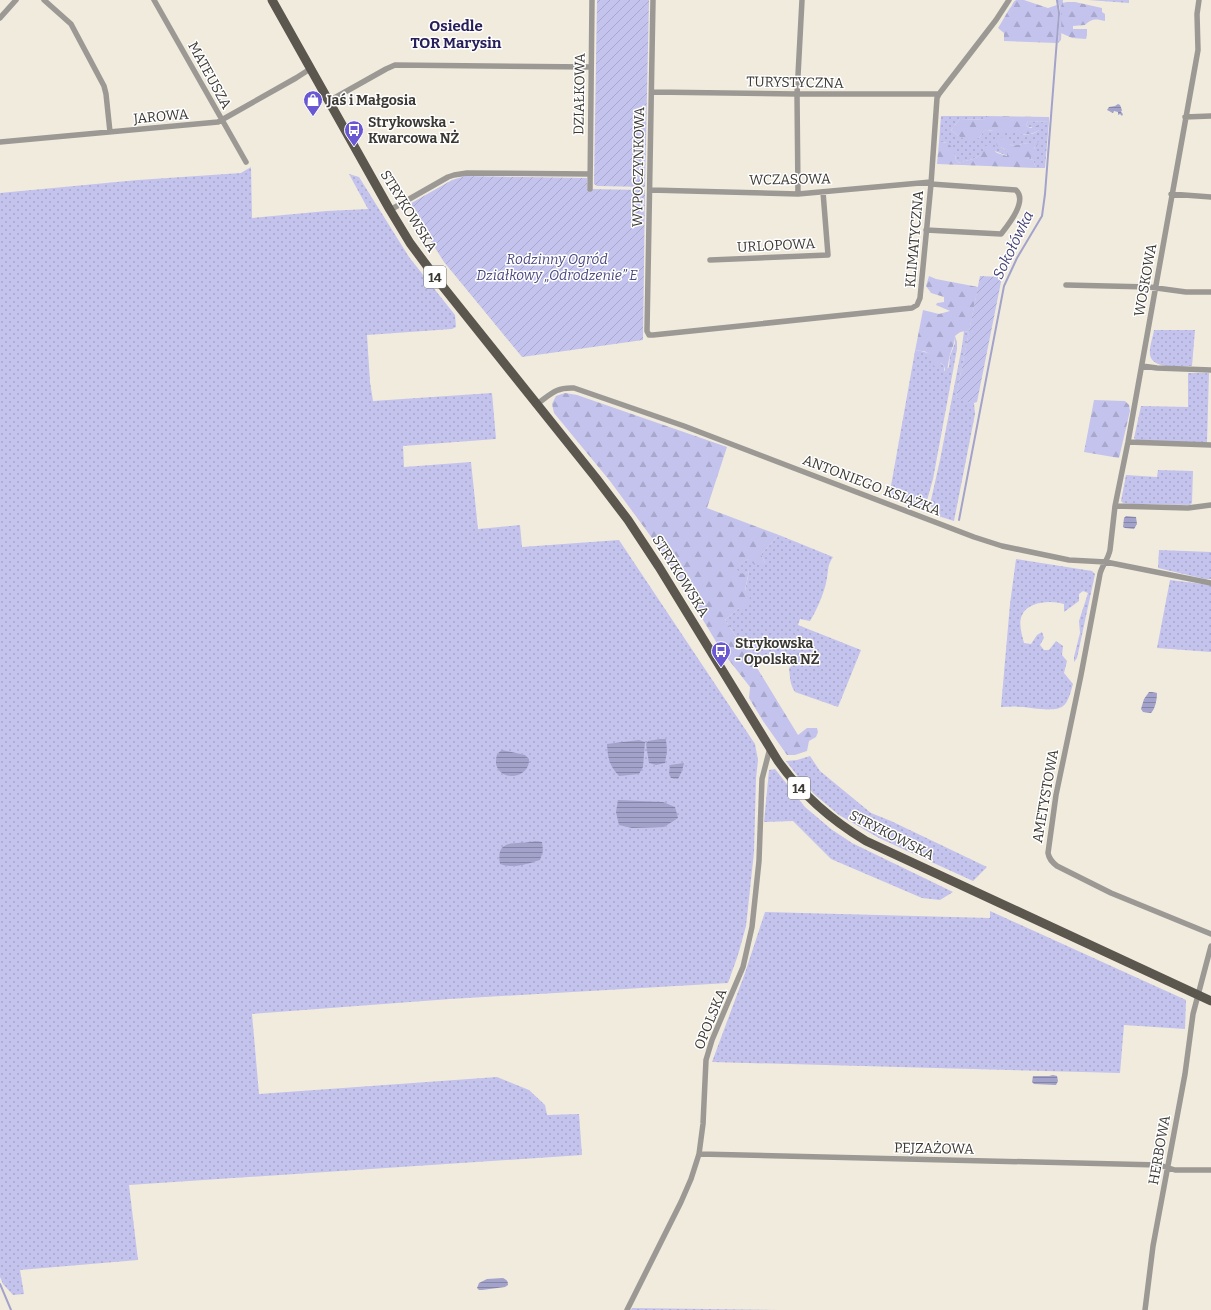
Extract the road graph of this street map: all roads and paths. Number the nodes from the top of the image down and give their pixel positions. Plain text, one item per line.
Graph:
1 (16, 0) edge
2 (44, 0) edge
3 (154, 0) edge
4 (272, 0) edge
5 (592, 0) edge
6 (653, 0) edge
7 (802, 0) edge
8 (1199, 0) edge
9 (1007, 1) edge
10 (0, 18) edge
11 (591, 67) junction
12 (310, 69) junction
13 (652, 92) junction
14 (797, 94) junction
15 (939, 94) junction
16 (328, 102) junction
17 (1211, 116) edge
18 (1185, 117) junction
19 (222, 121) junction
20 (110, 132) junction
21 (0, 142) edge
22 (246, 162) dead end
23 (590, 174) junction
24 (931, 183) junction
25 (590, 189) dead end
26 (650, 190) junction
27 (823, 192) junction
28 (798, 194) junction
29 (1172, 194) junction
30 (1211, 197) edge
31 (390, 210) junction
32 (926, 230) junction
33 (710, 260) dead end
34 (1066, 284) dead end
35 (1156, 288) junction
36 (1211, 292) edge
37 (649, 334) joint
38 (1142, 366) junction
39 (1211, 370) edge
40 (537, 404) junction
41 (1128, 442) junction
42 (1211, 445) edge
43 (1211, 505) edge
44 (1115, 506) junction
45 (1106, 562) junction
46 (1211, 582) edge
47 (770, 747) junction
48 (1211, 934) edge
49 (1211, 946) edge
50 (1198, 995) junction
51 (1211, 1001) edge
52 (699, 1154) junction
53 (1168, 1167) junction
54 (1211, 1170) edge
55 (627, 1310) edge
56 (1144, 1310) edge

1 - 10 street
2 - 20 street
3 - 19 street, MATEUSZA
4 - 12 main road, STRYKOWSKA / 14
5 - 11 street, DZIAŁKOWA
6 - 13 street, WYPOCZYNKOWA
7 - 14 street
8 - 18 street, WOSKOWA
9 - 15 street, KLIMATYCZNA
11 - 16 street
11 - 23 street, DZIAŁKOWA
12 - 16 main road, STRYKOWSKA / 14
12 - 19 street, JAROWA
13 - 14 street, TURYSTYCZNA
13 - 26 street, WYPOCZYNKOWA
14 - 15 street, TURYSTYCZNA
14 - 28 street
15 - 24 street, KLIMATYCZNA
16 - 31 main road, STRYKOWSKA / 14
17 - 18 street
18 - 29 street, WOSKOWA
19 - 20 street, JAROWA
19 - 22 street, MATEUSZA
20 - 21 street, JAROWA
23 - 25 street, DZIAŁKOWA
23 - 31 street
24 - 27 street, WCZASOWA
24 - 32 street, KLIMATYCZNA
24 - 32 street, WCZASOWA
26 - 28 street, WCZASOWA
26 - 37 street, WYPOCZYNKOWA
27 - 28 street, WCZASOWA
27 - 33 street, URLOPOWA
29 - 30 street
29 - 35 street, WOSKOWA
31 - 40 main road, STRYKOWSKA / 14
32 - 37 street, KLIMATYCZNA
34 - 35 street
35 - 36 street
35 - 38 street, WOSKOWA
38 - 39 street
38 - 41 street, WOSKOWA
40 - 45 street, ANTONIEGO KSIĄŻKA
40 - 47 main road, STRYKOWSKA / 14
41 - 42 street
41 - 44 street, WOSKOWA
43 - 44 street
44 - 45 street, WOSKOWA
45 - 46 street, ANTONIEGO KSIĄŻKA
45 - 48 street, AMETYSTOWA
47 - 50 main road, STRYKOWSKA / 14
47 - 52 street, OPOLSKA
49 - 50 street, HERBOWA
50 - 51 main road, STRYKOWSKA / 14
50 - 53 street, HERBOWA
52 - 53 street, PEJZAŻOWA
52 - 55 street, OPOLSKA
53 - 54 street, PEJZAŻOWA
53 - 56 street, HERBOWA

